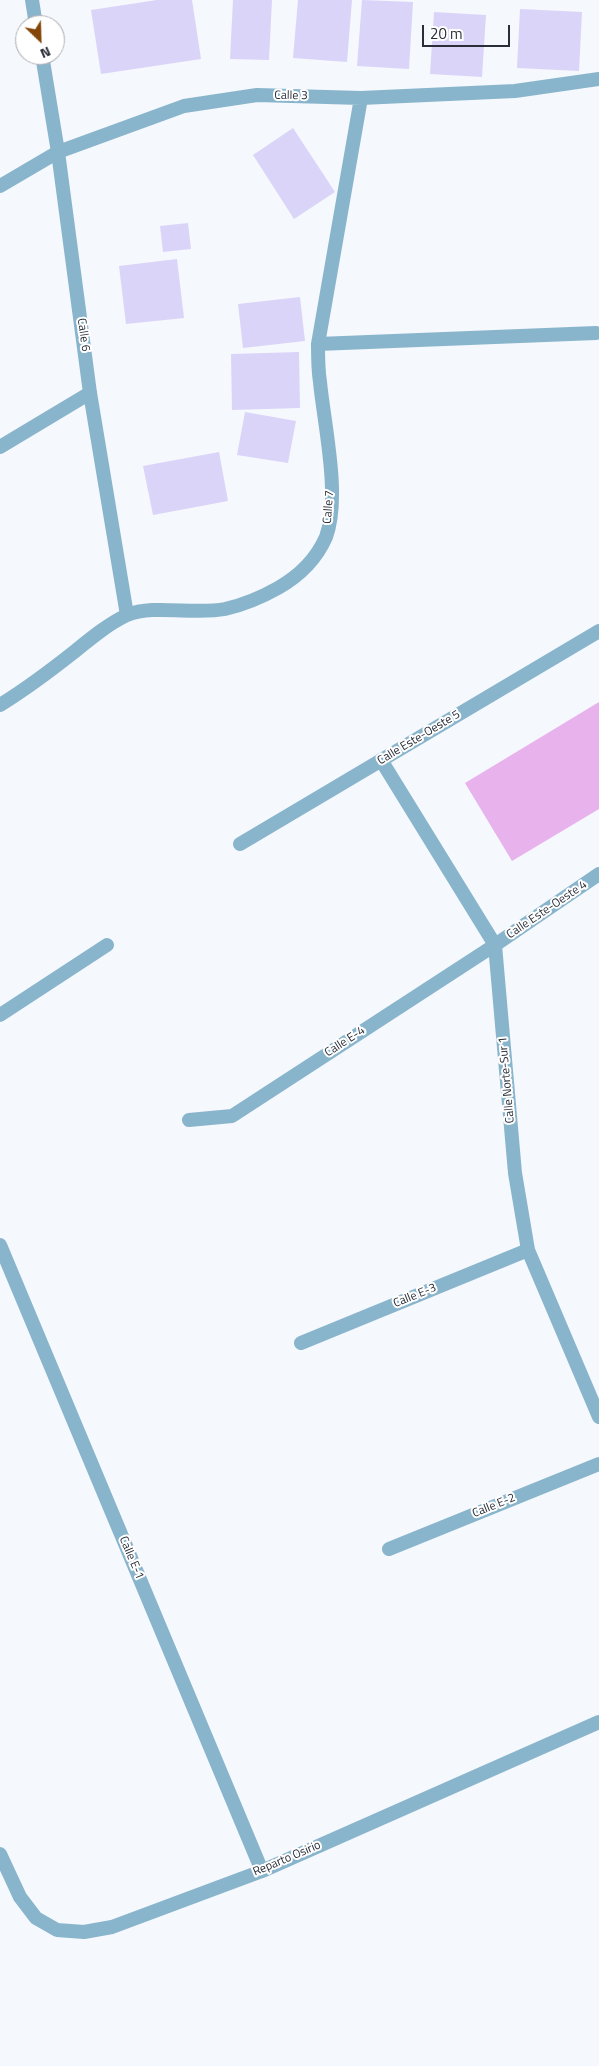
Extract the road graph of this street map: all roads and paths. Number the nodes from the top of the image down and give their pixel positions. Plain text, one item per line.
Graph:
1 (32, 0) edge
2 (34, 15) edge
3 (44, 65) edge
4 (599, 78) edge
5 (361, 98) junction
6 (58, 152) junction
7 (0, 186) edge
8 (596, 333) dead end
9 (318, 344) junction
10 (90, 393) junction
11 (0, 447) edge
12 (127, 615) junction
13 (599, 632) edge
14 (0, 705) edge
15 (381, 760) junction
16 (240, 844) dead end
17 (599, 874) edge
18 (107, 944) dead end
19 (495, 945) junction
20 (0, 1015) edge
21 (189, 1120) dead end
22 (0, 1245) edge
23 (528, 1250) junction
24 (301, 1343) dead end
25 (599, 1418) edge
26 (599, 1464) edge
27 (389, 1549) dead end
28 (599, 1722) edge
29 (0, 1854) edge
30 (262, 1871) junction

1 - 2 street
3 - 6 street, Calle 6
4 - 5 street, Calle 3
5 - 6 street, Calle 3
5 - 9 street, Calle 7
6 - 7 street, Calle 3
6 - 10 street, Calle 6
8 - 9 street
9 - 12 street, Calle 7
10 - 11 street
10 - 12 street, Calle 6
12 - 14 street, Calle 7
13 - 15 street, Calle Este-Oeste 5
15 - 16 street, Calle Este-Oeste 5
15 - 19 street, Calle Norte-Sur 1
17 - 19 street, Calle Este-Oeste 4
18 - 20 street
19 - 21 street, Calle E-4
19 - 23 street, Calle Norte-Sur 1
22 - 30 street, Calle E-1
23 - 24 street, Calle E-3
23 - 25 street, Calle Norte-Sur 1
26 - 27 street, Calle E-2
28 - 30 street, Reparto Osirio
29 - 30 street, Reparto Osirio

